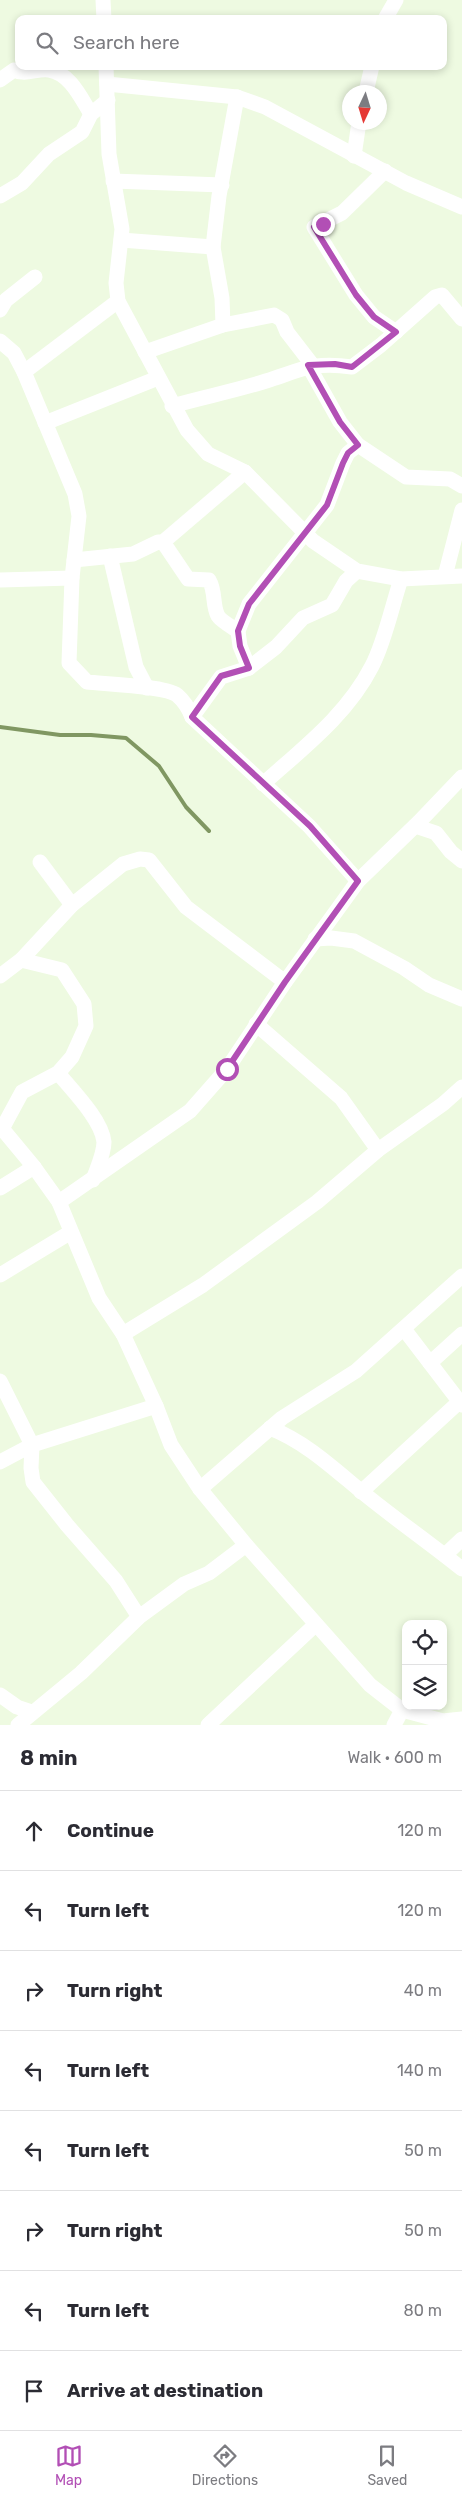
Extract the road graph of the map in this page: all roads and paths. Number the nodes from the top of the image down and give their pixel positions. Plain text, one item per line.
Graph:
1 (103, 0) edge
2 (396, 0) edge
3 (104, 15) edge
4 (387, 15) edge
5 (106, 70) edge
6 (371, 70) edge
7 (0, 80) edge
8 (107, 84) junction
9 (368, 85) edge
10 (237, 97) junction
11 (108, 100) junction
12 (91, 114) junction
13 (358, 130) edge
14 (354, 156) junction
15 (385, 171) junction
16 (113, 181) junction
17 (222, 185) junction
18 (0, 196) edge
19 (462, 207) edge
20 (121, 240) junction
21 (214, 246) junction
22 (35, 277) dead end
23 (2, 301) edge
24 (118, 301) junction
25 (462, 319) edge
26 (223, 326) junction
27 (396, 332) junction
28 (0, 341) edge
29 (144, 352) junction
30 (311, 366) junction
31 (24, 372) junction
32 (158, 378) junction
33 (172, 406) junction
34 (45, 423) junction
35 (358, 445) junction
36 (245, 472) junction
37 (462, 486) edge
38 (462, 510) edge
39 (306, 534) junction
40 (163, 542) junction
41 (110, 556) junction
42 (74, 560) junction
43 (357, 571) junction
44 (445, 576) junction
45 (462, 576) edge
46 (72, 578) junction
47 (401, 579) junction
48 (0, 580) edge
49 (238, 631) junction
50 (249, 668) junction
51 (147, 688) junction
52 (192, 717) junction
53 (462, 777) edge
54 (263, 784) junction
55 (415, 826) junction
56 (462, 861) edge
57 (40, 862) dead end
58 (358, 881) junction
59 (72, 906) junction
60 (316, 940) junction
61 (21, 960) junction
62 (0, 976) edge
63 (285, 982) junction
64 (462, 999) edge
65 (256, 1024) junction
66 (58, 1073) junction
67 (462, 1087) edge
68 (1, 1128) edge
69 (378, 1150) junction
70 (34, 1167) junction
71 (93, 1180) junction
72 (0, 1188) edge
73 (59, 1202) junction
74 (71, 1232) junction
75 (0, 1275) edge
76 (462, 1276) edge
77 (404, 1329) junction
78 (123, 1334) junction
79 (462, 1334) edge
80 (430, 1363) junction
81 (0, 1381) edge
82 (461, 1403) edge
83 (156, 1406) junction
84 (270, 1428) junction
85 (32, 1445) junction
86 (0, 1462) edge
87 (200, 1489) junction
88 (361, 1492) junction
89 (462, 1539) edge
90 (246, 1545) junction
91 (445, 1555) junction
92 (462, 1569) edge
93 (139, 1616) junction
94 (315, 1625) junction
95 (0, 1695) edge
96 (402, 1710) junction
97 (32, 1712) junction
98 (462, 1719) edge
99 (18, 1725) edge
100 (208, 1725) edge
101 (394, 1725) edge

1 - 3 street
2 - 4 street
5 - 8 street
6 - 9 street
7 - 12 street
8 - 10 street
8 - 11 street
10 - 14 street
10 - 17 street
11 - 12 street
11 - 16 street
12 - 18 street
13 - 14 street
14 - 15 street
15 - 19 street
15 - 27 street
16 - 17 street
16 - 20 street
17 - 21 street
20 - 21 street
20 - 24 street
21 - 26 street
22 - 23 street
24 - 29 street
24 - 31 street
25 - 27 street
26 - 29 street
26 - 30 street
27 - 30 street
28 - 31 street
29 - 32 street
30 - 33 street
30 - 35 street
31 - 34 street
32 - 33 street
32 - 34 street
33 - 36 street
34 - 42 street
35 - 37 street
35 - 39 street
36 - 39 street
36 - 40 street
38 - 44 street
39 - 43 street
39 - 49 street
40 - 41 street
40 - 49 street
41 - 42 street
41 - 51 street
42 - 46 street
43 - 47 street
43 - 50 street
44 - 45 street
44 - 47 street
46 - 48 street
46 - 51 street
47 - 54 street
49 - 50 street
50 - 52 street
51 - 52 street
52 - 54 street
53 - 55 street
54 - 58 street
55 - 56 street
55 - 58 street
57 - 59 street
58 - 60 street
59 - 61 street
59 - 63 street
60 - 63 street
60 - 64 street
61 - 62 street
61 - 66 street
63 - 65 street
65 - 69 street
65 - 71 street
66 - 68 street
66 - 71 street
67 - 69 street
68 - 70 street
69 - 78 street
70 - 72 street
70 - 73 street
71 - 73 street
73 - 74 street
74 - 75 street
74 - 78 street
76 - 77 street
77 - 80 street
77 - 84 street
78 - 83 street
79 - 80 street
80 - 82 street
81 - 85 street
82 - 88 street
83 - 85 street
83 - 87 street
84 - 87 street
84 - 88 street
85 - 86 street
85 - 93 street
87 - 90 street
88 - 91 street
89 - 91 street
90 - 93 street
90 - 94 street
91 - 92 street
93 - 97 street
94 - 96 street
94 - 100 street
95 - 97 street
96 - 98 street
96 - 101 street
97 - 99 street

